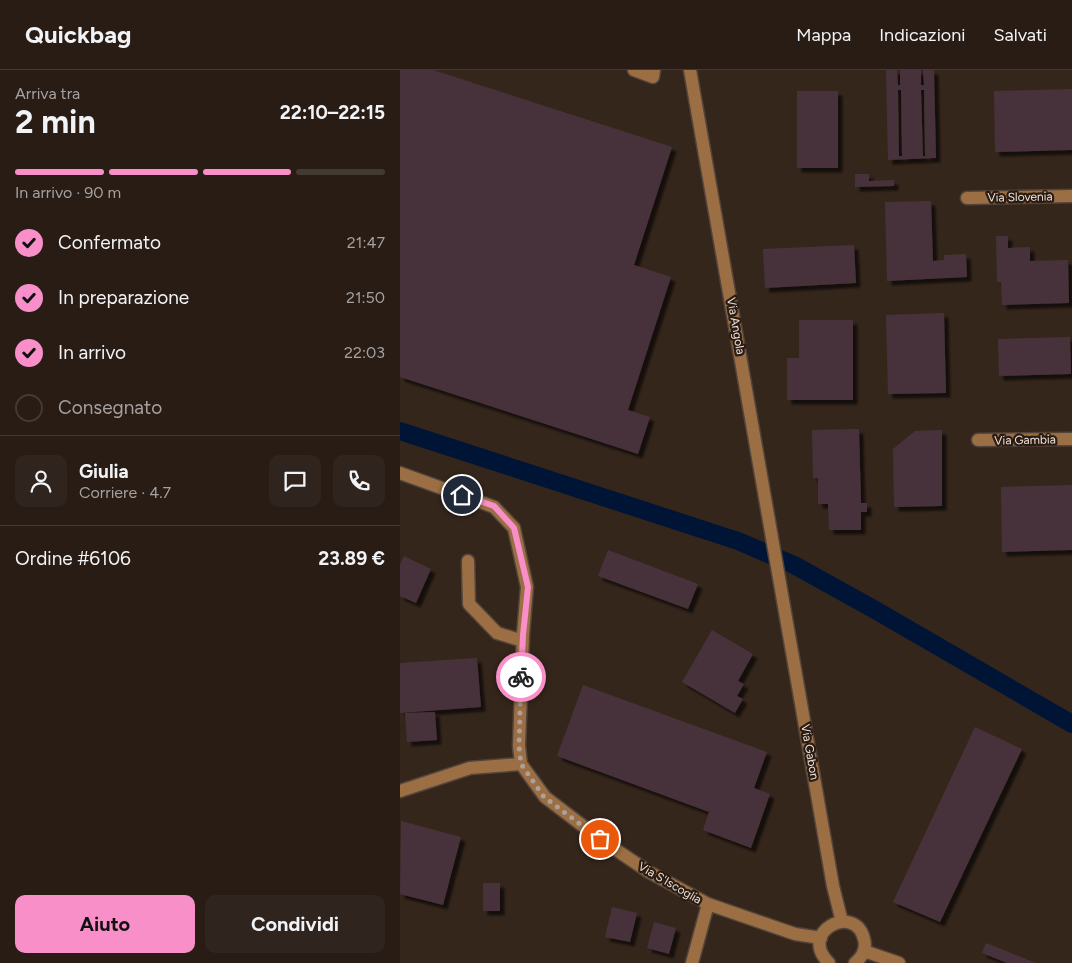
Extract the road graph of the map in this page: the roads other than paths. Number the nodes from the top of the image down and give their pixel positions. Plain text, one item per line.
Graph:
1 (634, 70) edge
2 (654, 70) edge
3 (690, 70) edge
4 (1072, 196) edge
5 (967, 198) dead end
6 (1072, 439) edge
7 (978, 440) dead end
8 (400, 473) edge
9 (468, 561) dead end
10 (781, 582) joint
11 (523, 641) junction
12 (521, 764) junction
13 (400, 791) edge
14 (708, 904) junction
15 (842, 922) junction
16 (821, 938) junction
17 (864, 951) junction
18 (692, 963) edge
19 (830, 963) edge
20 (855, 963) edge
21 (899, 963) edge

1 - 2 street
3 - 10 street, Via Angola
4 - 5 street, Via Slovenia
6 - 7 street, Via Gambia
8 - 11 street
9 - 11 street
10 - 15 street, Via Gabon
11 - 12 street
12 - 13 street
12 - 14 street, Via S'Iscoglia
14 - 16 street, Via S'Iscoglia
14 - 18 street
15 - 16 street
15 - 17 street
16 - 19 street
17 - 20 street
17 - 21 street

